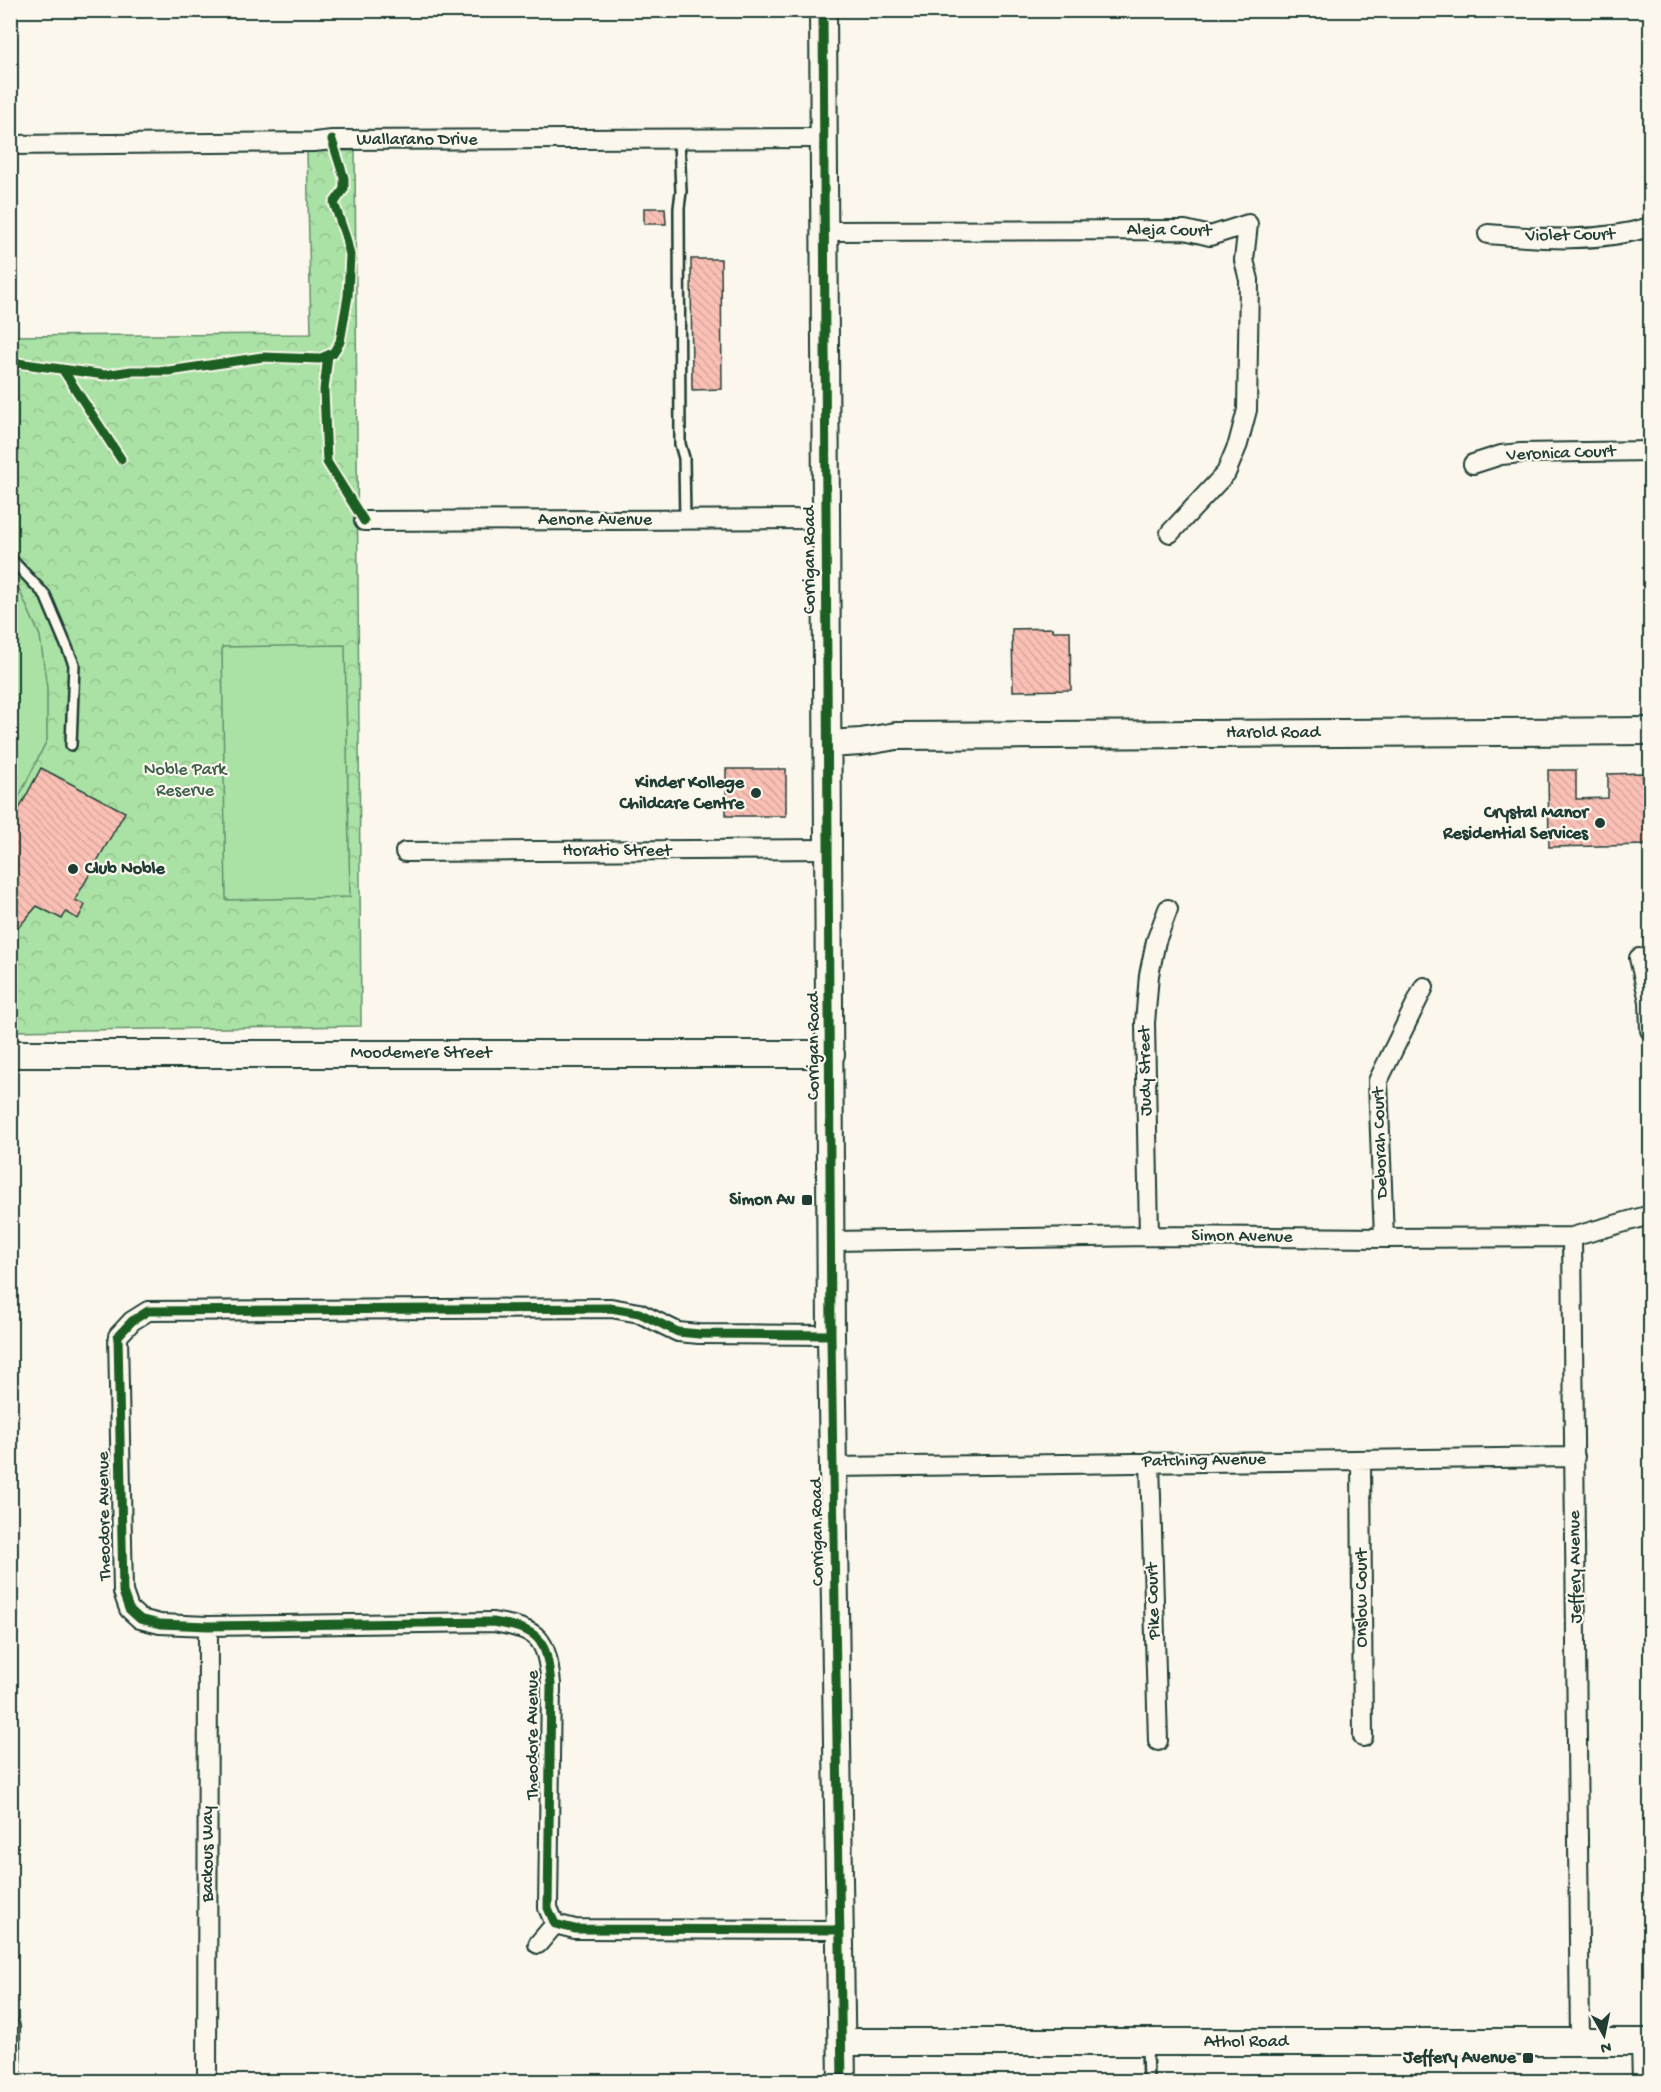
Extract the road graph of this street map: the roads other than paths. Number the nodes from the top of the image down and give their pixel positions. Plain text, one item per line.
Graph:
1 (823, 10) edge
2 (824, 138) junction
3 (679, 139) junction
4 (10, 145) edge
5 (1650, 228) edge
6 (825, 231) junction
7 (1488, 234) dead end
8 (1650, 451) edge
9 (1473, 464) dead end
10 (826, 519) junction
11 (685, 520) junction
12 (364, 521) dead end
13 (1170, 533) dead end
14 (10, 558) edge
15 (1650, 731) edge
16 (828, 736) junction
17 (71, 745) dead end
18 (829, 849) junction
19 (405, 852) dead end
20 (1168, 909) dead end
21 (1640, 958) dead end
22 (1424, 987) dead end
23 (1650, 1030) edge
24 (10, 1054) edge
25 (831, 1054) junction
26 (1650, 1215) edge
27 (1149, 1236) junction
28 (1572, 1237) junction
29 (1384, 1238) junction
30 (832, 1241) junction
31 (831, 1335) junction
32 (1575, 1458) junction
33 (1361, 1460) junction
34 (1150, 1461) junction
35 (834, 1467) junction
36 (208, 1626) junction
37 (1363, 1737) dead end
38 (1158, 1741) dead end
39 (555, 1924) junction
40 (840, 1930) junction
41 (538, 1944) dead end
42 (10, 2027) edge
43 (842, 2042) junction
44 (1147, 2042) junction
45 (1580, 2042) junction
46 (1646, 2042) edge
47 (11, 2082) edge
48 (207, 2082) edge
49 (842, 2082) edge
50 (1148, 2082) edge
51 (1642, 2082) edge

1 - 2 main road, Corrigan Road
2 - 3 street, Wallarano Drive
2 - 6 main road, Corrigan Road
3 - 4 street, Wallarano Drive
3 - 11 lane
5 - 7 street, Violet Court
6 - 10 main road, Corrigan Road
6 - 13 street, Aleja Court
8 - 9 street, Veronica Court
10 - 11 street, Aenone Avenue
10 - 16 main road, Corrigan Road
11 - 12 street, Aenone Avenue
14 - 17 lane
15 - 16 main road, Harold Road
16 - 18 main road, Corrigan Road
18 - 19 street, Horatio Street
18 - 25 main road, Corrigan Road
20 - 27 street, Judy Street
21 - 23 street
22 - 29 street, Deborah Court
24 - 25 main road, Moodemere Street
25 - 30 main road, Corrigan Road
26 - 28 street, Simon Avenue
27 - 29 street, Simon Avenue
27 - 30 street, Simon Avenue
28 - 29 street, Simon Avenue
28 - 32 street, Jeffery Avenue
30 - 31 main road, Corrigan Road
31 - 35 main road, Corrigan Road
31 - 36 street, Theodore Avenue
32 - 33 street, Patching Avenue
32 - 45 street, Jeffery Avenue
33 - 34 street, Patching Avenue
33 - 37 street, Onslow Court
34 - 35 street, Patching Avenue
34 - 38 street, Pike Court
35 - 40 main road, Corrigan Road
36 - 39 street, Theodore Avenue
36 - 48 street, Backous Way
39 - 40 street
39 - 41 street
40 - 43 main road, Corrigan Road
42 - 47 street
43 - 44 main road, Athol Road
43 - 49 main road, Corrigan Road
44 - 45 main road, Athol Road
44 - 50 lane
45 - 46 main road, Athol Road
46 - 51 street

